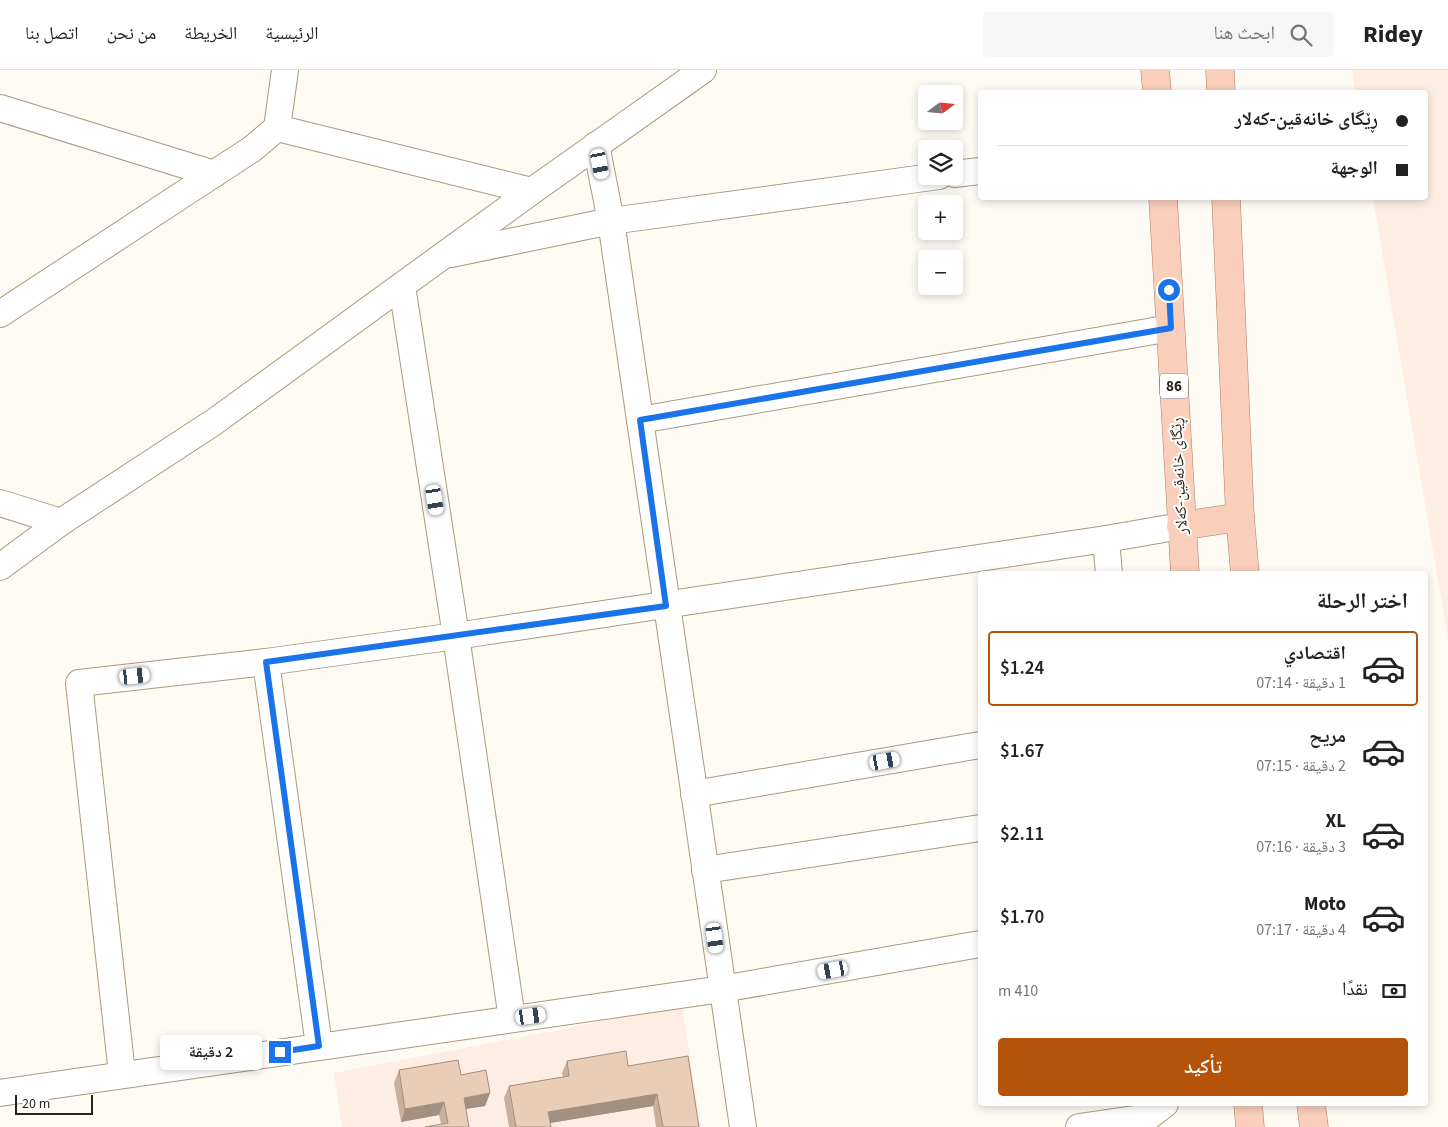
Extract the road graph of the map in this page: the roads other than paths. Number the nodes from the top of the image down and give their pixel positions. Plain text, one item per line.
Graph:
1 (285, 70) edge
2 (703, 70) edge
3 (1156, 70) edge
4 (1220, 70) edge
5 (1157, 90) edge
6 (1222, 90) edge
7 (0, 108) edge
8 (277, 128) junction
9 (596, 145) junction
10 (978, 171) edge
11 (963, 173) edge
12 (214, 174) junction
13 (918, 179) edge
14 (532, 191) junction
15 (1164, 200) edge
16 (1226, 200) edge
17 (611, 221) junction
18 (443, 256) junction
19 (402, 286) junction
20 (4, 307) edge
21 (1171, 328) junction
22 (640, 420) junction
23 (0, 503) edge
24 (1240, 517) junction
25 (61, 522) junction
26 (1181, 526) junction
27 (1106, 539) junction
28 (0, 567) edge
29 (1109, 571) edge
30 (1185, 571) edge
31 (1245, 571) edge
32 (666, 606) junction
33 (456, 636) junction
34 (266, 662) junction
35 (978, 745) edge
36 (694, 794) junction
37 (978, 828) edge
38 (705, 870) junction
39 (978, 944) edge
40 (722, 989) junction
41 (512, 1019) junction
42 (319, 1046) junction
43 (122, 1074) junction
44 (0, 1092) edge
45 (1162, 1106) edge
46 (1248, 1106) edge
47 (1311, 1106) edge
48 (743, 1127) edge
49 (1079, 1127) edge
50 (1250, 1127) edge
51 (1314, 1127) edge

1 - 8 street
2 - 9 street
3 - 5 main road
4 - 6 main road
7 - 12 street
8 - 12 street
8 - 14 street
9 - 14 street
9 - 17 street
10 - 11 street
12 - 20 street
13 - 17 street
14 - 18 street
15 - 21 main road, ڕێگای خانەقین-کەلار / 86
16 - 24 main road
17 - 18 street
17 - 22 street
18 - 19 street
19 - 25 street
19 - 33 street
21 - 22 street
21 - 26 main road, ڕێگای خانەقین-کەلار / 86
22 - 32 street
23 - 25 street
24 - 26 main road
24 - 31 main road
25 - 28 street
26 - 27 street
26 - 30 main road, ڕێگای خانەقین-کەلار / 86
27 - 29 street
27 - 32 street
32 - 33 street
32 - 36 street
33 - 34 street
33 - 41 street
34 - 42 street
34 - 43 street
35 - 36 street
36 - 38 street
37 - 38 street
38 - 40 street
39 - 40 street
40 - 41 street
40 - 48 street
41 - 42 street
42 - 43 street
43 - 44 street
45 - 49 street
46 - 50 main road
47 - 51 main road

